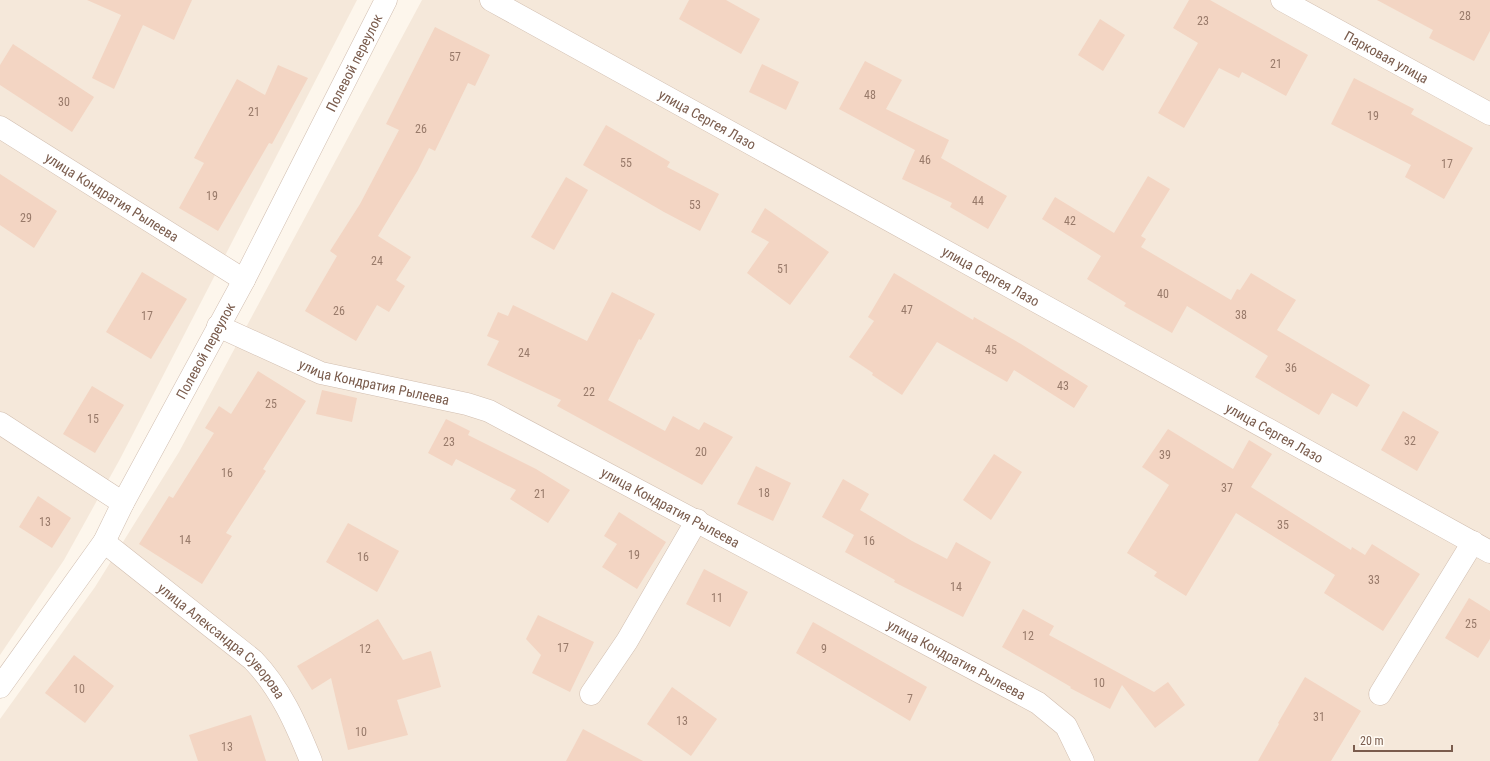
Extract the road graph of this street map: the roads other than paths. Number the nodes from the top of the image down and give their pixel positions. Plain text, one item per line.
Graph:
1 (386, 0) edge
2 (491, 0) edge
3 (1282, 0) edge
4 (1490, 114) edge
5 (0, 127) edge
6 (244, 280) junction
7 (218, 326) junction
8 (0, 423) edge
9 (123, 503) junction
10 (697, 520) junction
11 (104, 542) junction
12 (1481, 547) edge
13 (0, 687) edge
14 (591, 694) dead end
15 (1380, 694) dead end
16 (311, 761) edge
17 (1083, 761) edge

1 - 6 street, Полевой переулок
2 - 12 street, улица Сергея Лазо
3 - 4 street, Парковая улица
5 - 6 street, улица Кондратия Рылеева
6 - 7 street, Полевой переулок
7 - 9 street, Полевой переулок
7 - 10 street, улица Кондратия Рылеева
8 - 9 street
9 - 11 street, Полевой переулок
10 - 14 street
10 - 17 street, улица Кондратия Рылеева
11 - 13 street, Полевой переулок
11 - 16 street, улица Александра Суворова
12 - 15 street

